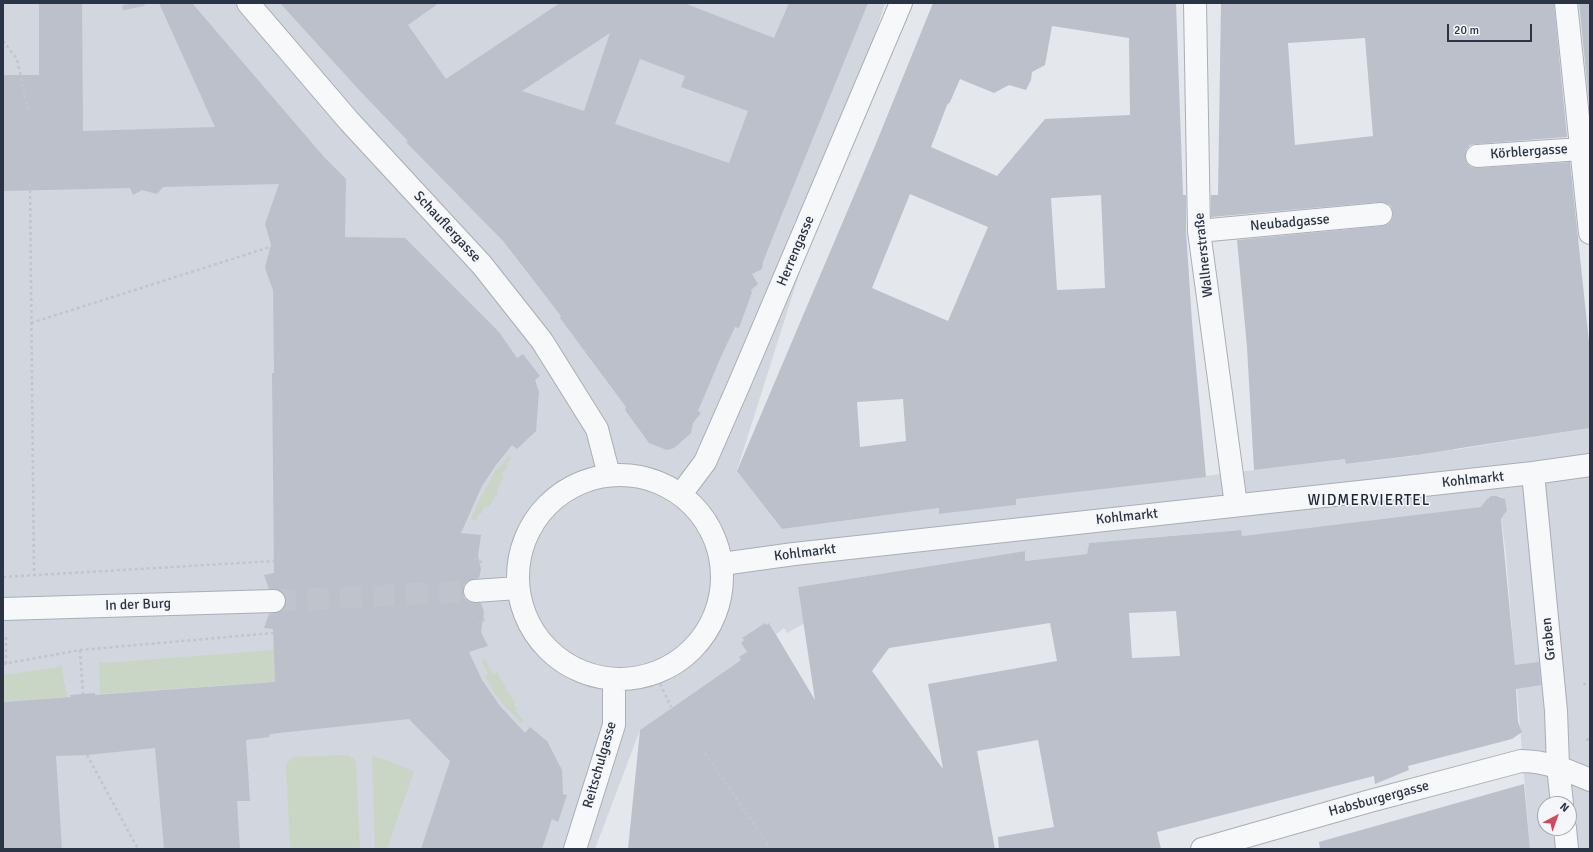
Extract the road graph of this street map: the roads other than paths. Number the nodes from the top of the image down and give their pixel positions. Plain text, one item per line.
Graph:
1 (248, 3) edge
2 (901, 3) edge
3 (1195, 3) edge
4 (1566, 3) edge
5 (1581, 149) junction
6 (1477, 156) dead end
7 (1381, 214) dead end
8 (1199, 231) junction
9 (1590, 232) edge
10 (1590, 465) edge
11 (1533, 473) junction
12 (609, 475) junction
13 (681, 494) junction
14 (1236, 505) junction
15 (722, 564) junction
16 (518, 588) junction
17 (475, 591) tunnel mouth
18 (274, 601) tunnel mouth
19 (3, 609) edge
20 (614, 680) junction
21 (1558, 766) junction
22 (1590, 780) edge
23 (1561, 796) edge
24 (1565, 836) edge
25 (576, 846) edge
26 (1202, 849) edge
27 (1567, 849) edge

1 - 12 street, Schauflergasse
2 - 13 street, Herrengasse
3 - 8 street, Wallnerstraße
4 - 5 street
5 - 6 street, Körblergasse
5 - 9 street
7 - 8 street, Neubadgasse
8 - 14 street, Wallnerstraße
10 - 11 street, Kohlmarkt
11 - 14 street, Kohlmarkt
11 - 21 street, Graben
12 - 13 street
12 - 16 street
13 - 15 street
14 - 15 street, Kohlmarkt
15 - 20 street
16 - 17 street
16 - 20 street
18 - 19 street, In der Burg
20 - 25 street, Reitschulgasse
21 - 22 street, Habsburgergasse
21 - 23 street, Graben
21 - 26 street, Habsburgergasse
24 - 27 street

